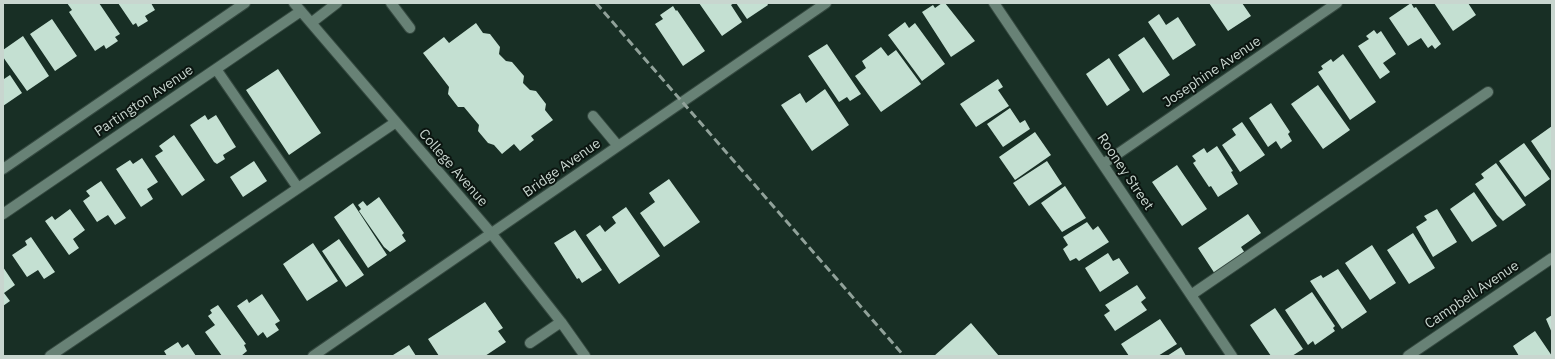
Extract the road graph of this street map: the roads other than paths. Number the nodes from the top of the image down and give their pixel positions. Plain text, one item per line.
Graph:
1 (245, 3) edge
2 (294, 3) edge
3 (337, 3) edge
4 (391, 3) edge
5 (826, 3) edge
6 (994, 3) edge
7 (1337, 3) edge
8 (301, 11) junction
9 (311, 23) junction
10 (410, 28) dead end
11 (216, 69) junction
12 (1488, 92) dead end
13 (593, 116) dead end
14 (396, 122) junction
15 (618, 146) junction
16 (1102, 164) junction
17 (3, 169) edge
18 (298, 188) junction
19 (3, 214) edge
20 (491, 234) junction
21 (1552, 258) edge
22 (1191, 295) junction
23 (561, 322) junction
24 (530, 343) dead end
25 (583, 355) edge
26 (50, 356) edge
27 (313, 356) edge
28 (1232, 356) edge
29 (1408, 356) edge

1 - 17 street, Partington Avenue
2 - 8 street, College Avenue
3 - 9 street
4 - 10 street
5 - 15 street, Bridge Avenue
6 - 16 street, Rooney Street
7 - 16 street, Josephine Avenue
8 - 9 street, College Avenue
8 - 11 street, Partington Avenue
9 - 14 street, College Avenue
11 - 18 street
11 - 19 street, Partington Avenue
12 - 22 street
13 - 15 street
14 - 18 street
14 - 20 street, College Avenue
15 - 20 street, Bridge Avenue
16 - 22 street, Rooney Street
18 - 26 street
20 - 23 street, College Avenue
20 - 27 street, Bridge Avenue
21 - 29 street, Campbell Avenue
22 - 28 street, Rooney Street
23 - 24 street
23 - 25 street, College Avenue

